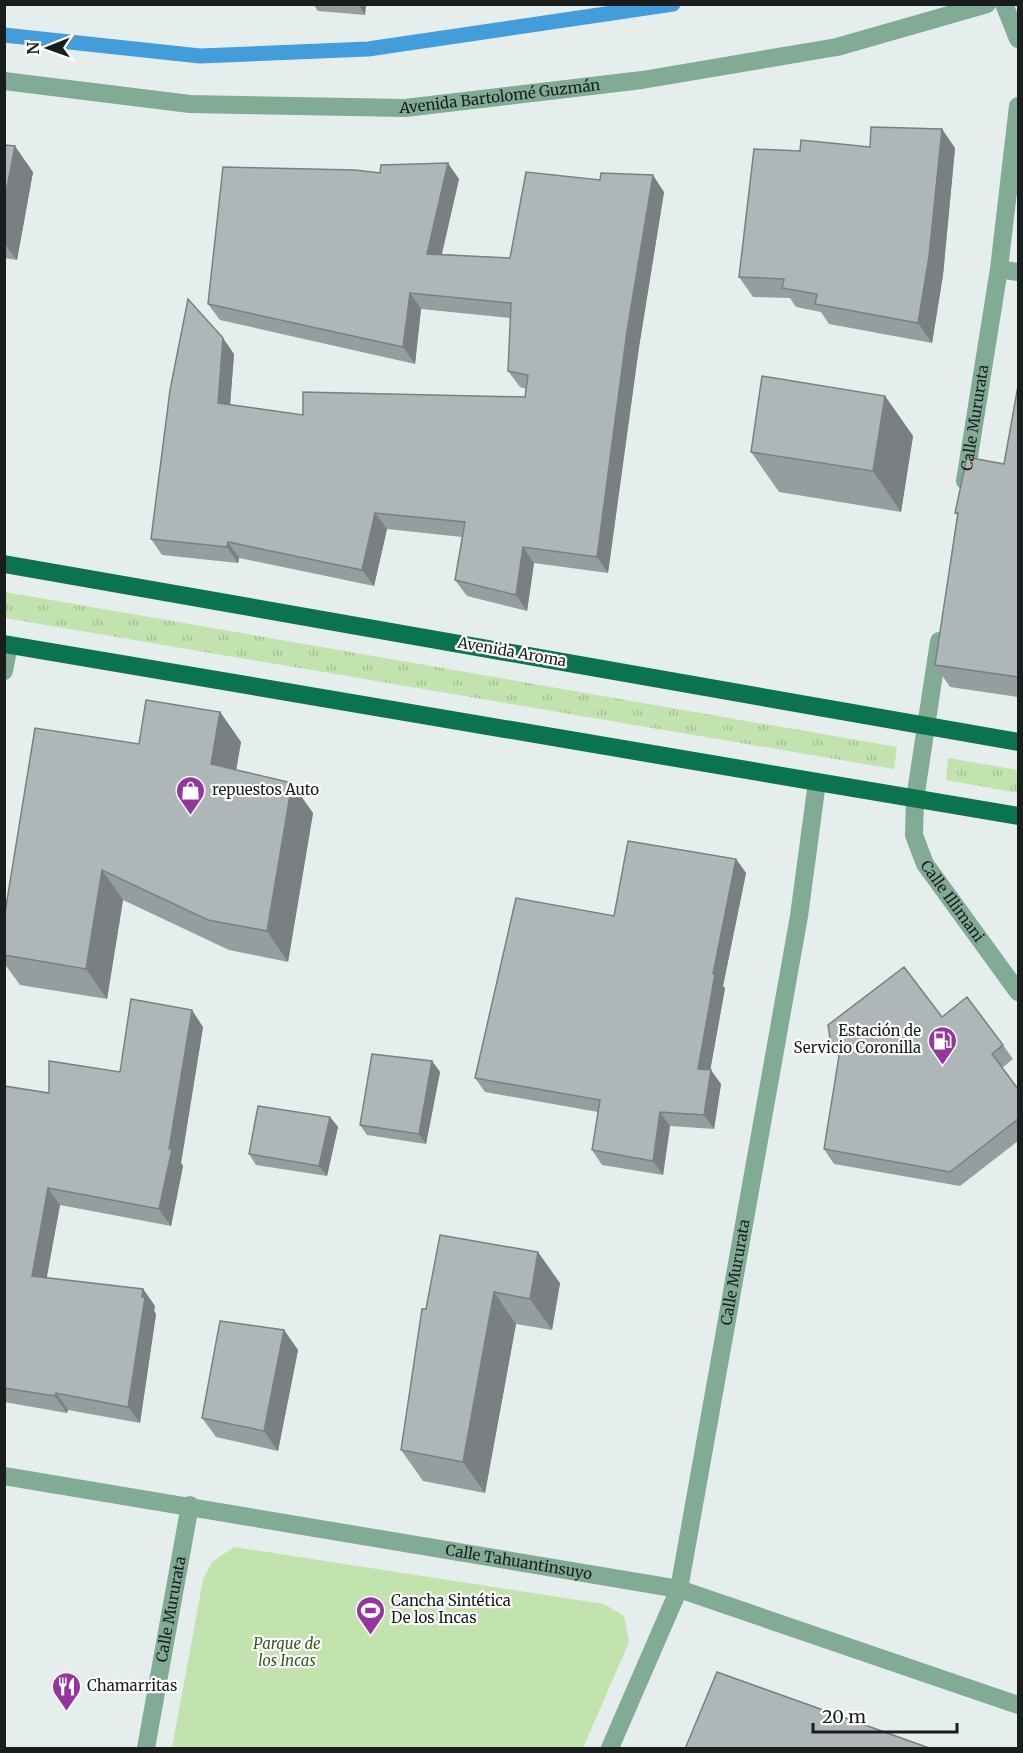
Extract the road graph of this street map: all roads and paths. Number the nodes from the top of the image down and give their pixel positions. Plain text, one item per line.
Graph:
1 (987, 4) edge
2 (1004, 4) edge
3 (1018, 39) edge
4 (4, 81) edge
5 (1018, 106) edge
6 (999, 268) junction
7 (1018, 272) edge
8 (961, 503) edge
9 (4, 564) edge
10 (942, 620) edge
11 (7, 644) edge
12 (4, 670) edge
13 (926, 725) junction
14 (1018, 741) edge
15 (817, 782) junction
16 (915, 799) junction
17 (1018, 816) edge
18 (1018, 992) edge
19 (4, 1476) edge
20 (190, 1505) junction
21 (680, 1589) junction
22 (1018, 1705) edge
23 (146, 1749) edge
24 (610, 1749) edge

1 - 4 street, Avenida Bartolomé Guzmán
2 - 3 street
5 - 6 street, Calle Mururata
6 - 7 street
6 - 8 street, Calle Mururata
9 - 13 main road, Avenida Aroma
10 - 13 street
11 - 12 street
11 - 15 main road
13 - 14 main road, Avenida Aroma
13 - 16 street
15 - 16 main road
15 - 21 street, Calle Mururata
16 - 17 main road
16 - 18 street, Calle Illimani
19 - 20 street, Calle Tahuantinsuyo
20 - 21 street, Calle Tahuantinsuyo
20 - 23 street, Calle Mururata
21 - 22 street, Calle Tahuantinsuyo
21 - 24 street, Calle Mururata

